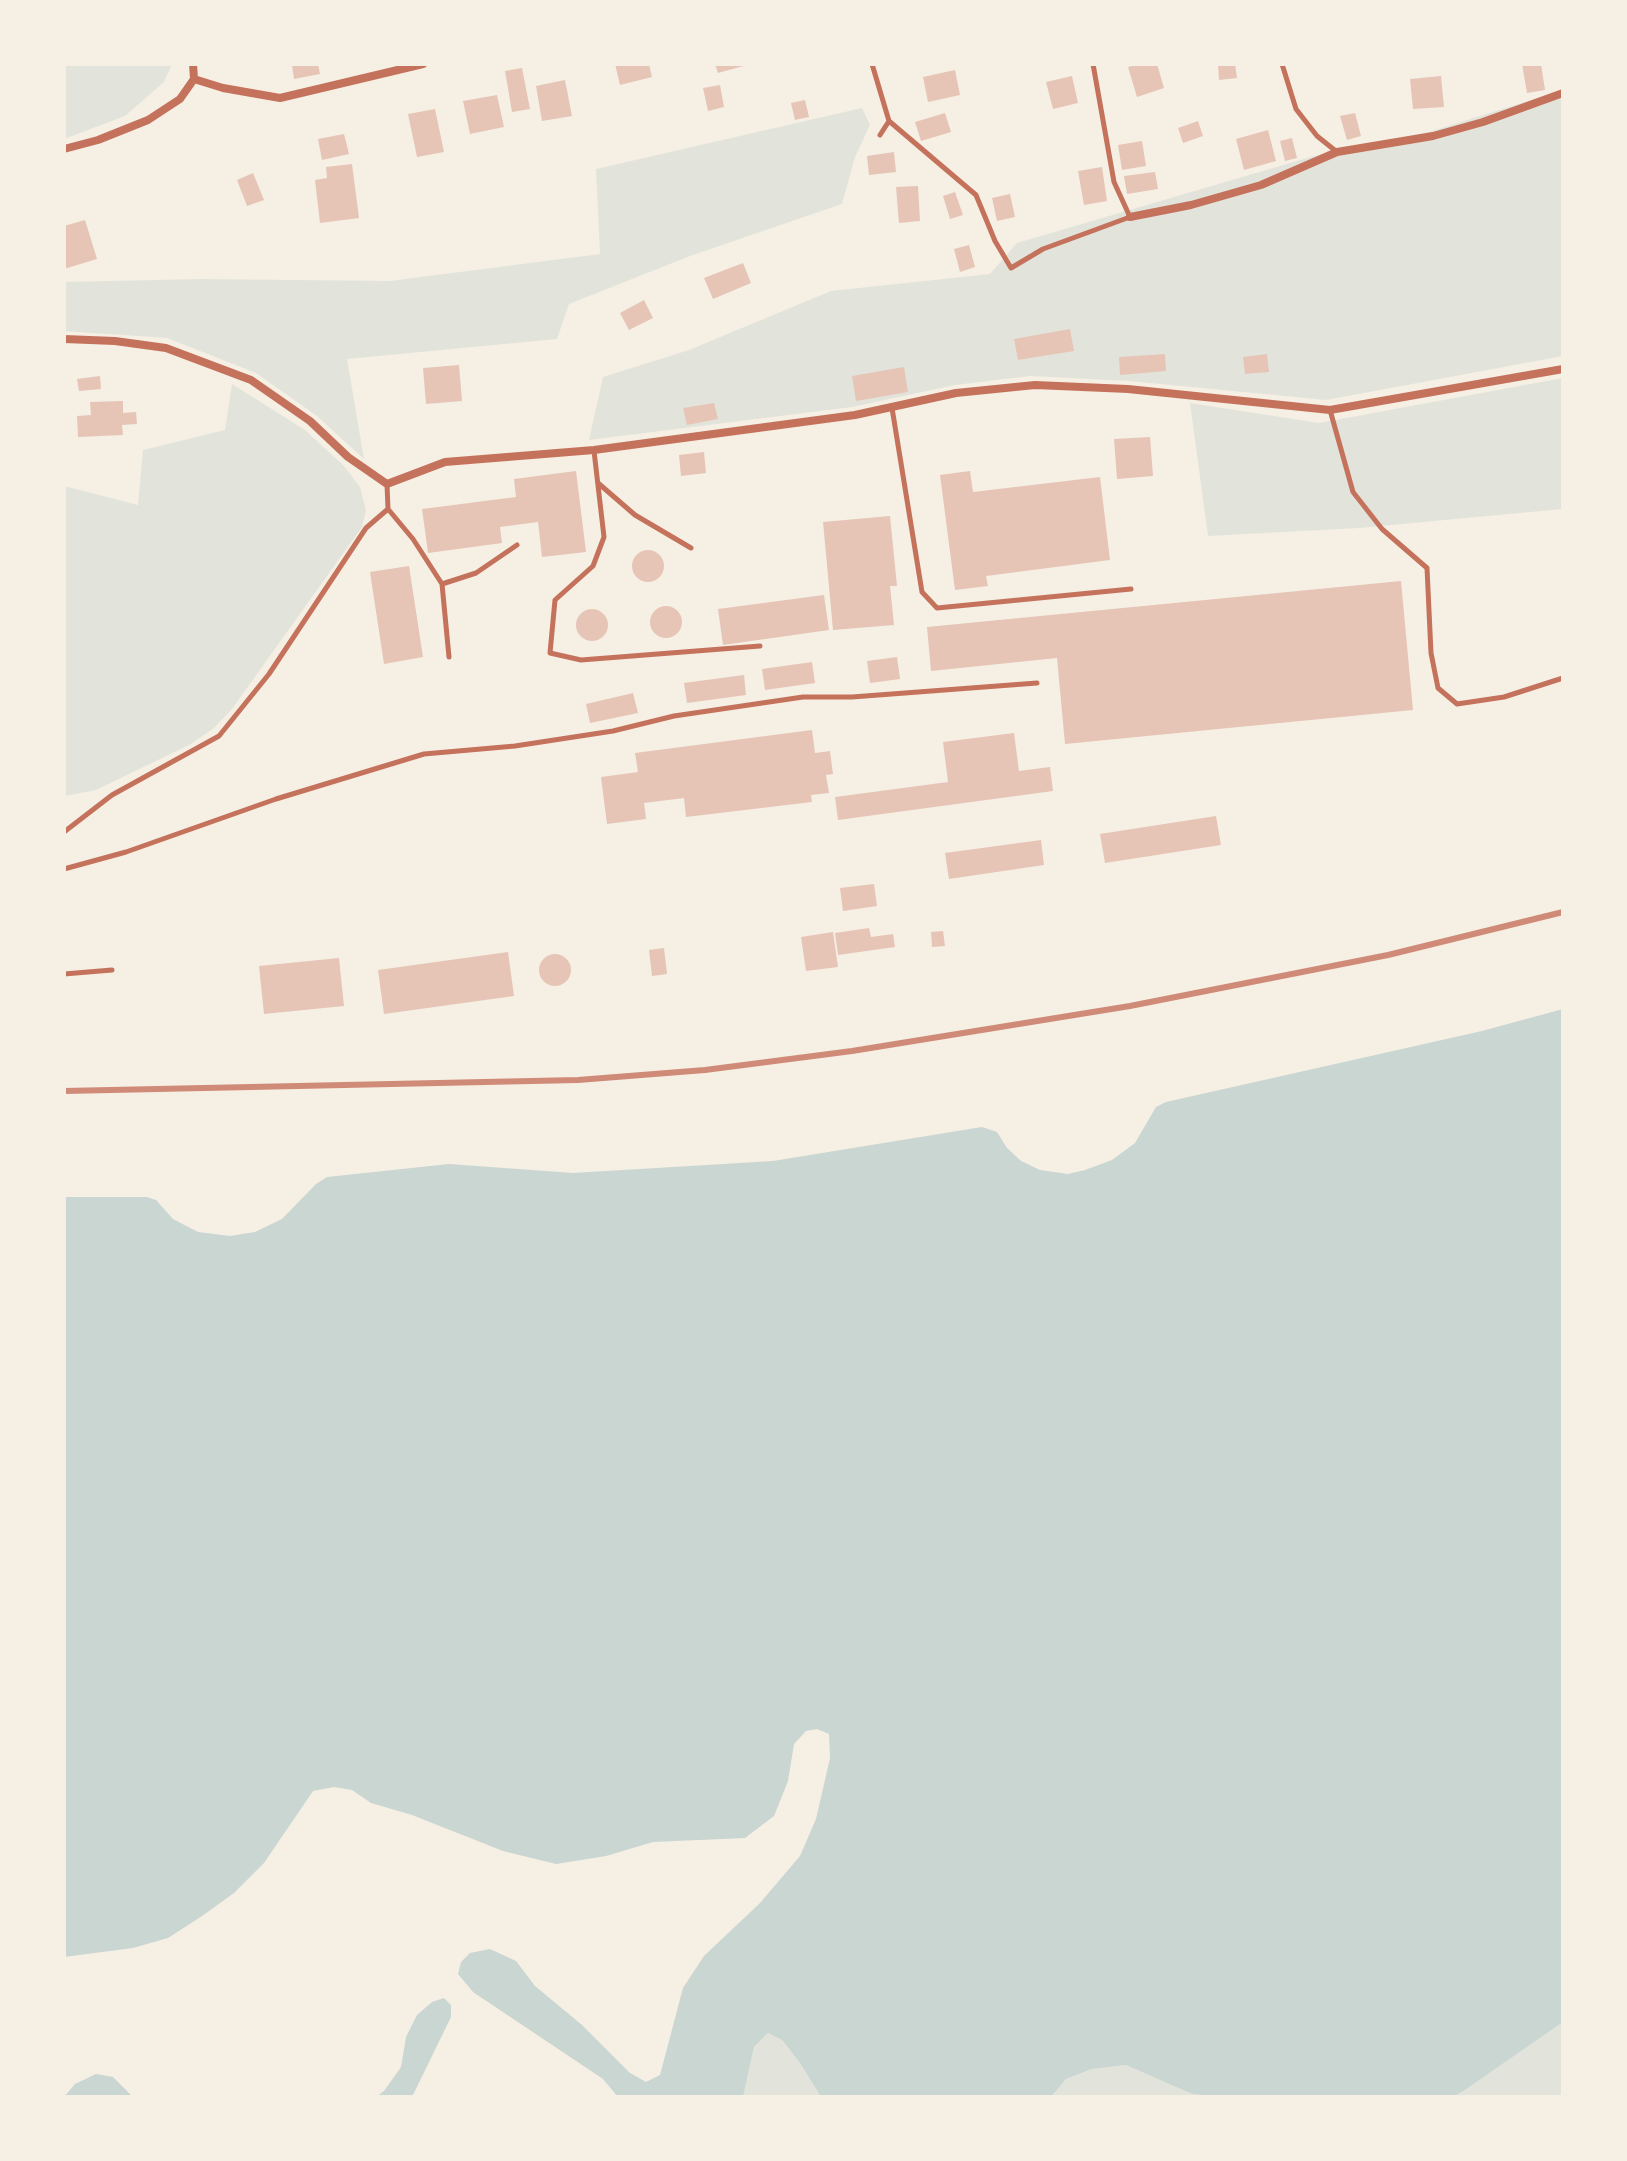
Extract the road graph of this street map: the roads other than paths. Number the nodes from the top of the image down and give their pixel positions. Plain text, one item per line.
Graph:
1 (193, 64) edge
2 (423, 64) edge
3 (872, 64) edge
4 (1093, 64) edge
5 (1282, 64) edge
6 (194, 79) junction
7 (1563, 93) edge
8 (889, 121) junction
9 (880, 135) dead end
10 (64, 149) edge
11 (1337, 152) junction
12 (1130, 217) junction
13 (64, 339) edge
14 (1563, 369) edge
15 (892, 407) junction
16 (1330, 410) junction
17 (594, 450) junction
18 (598, 482) junction
19 (387, 484) junction
20 (388, 509) junction
21 (517, 545) dead end
22 (691, 548) dead end
23 (442, 584) junction
24 (1131, 589) dead end
25 (760, 646) dead end
26 (449, 657) dead end
27 (1563, 678) edge
28 (1037, 683) dead end
29 (64, 832) edge
30 (64, 869) edge
31 (112, 970) dead end
32 (64, 974) edge

1 - 6 street
2 - 6 street
3 - 8 lane
4 - 12 lane
5 - 11 lane
6 - 10 street
7 - 11 street
8 - 9 lane
8 - 12 lane
11 - 12 street
13 - 19 street
14 - 16 street
15 - 16 street
15 - 17 street
15 - 24 lane
16 - 27 lane
17 - 18 lane
17 - 19 street
18 - 22 lane
18 - 25 lane
19 - 20 lane
20 - 23 lane
20 - 29 lane
21 - 23 lane
23 - 26 lane
28 - 30 lane
31 - 32 lane

